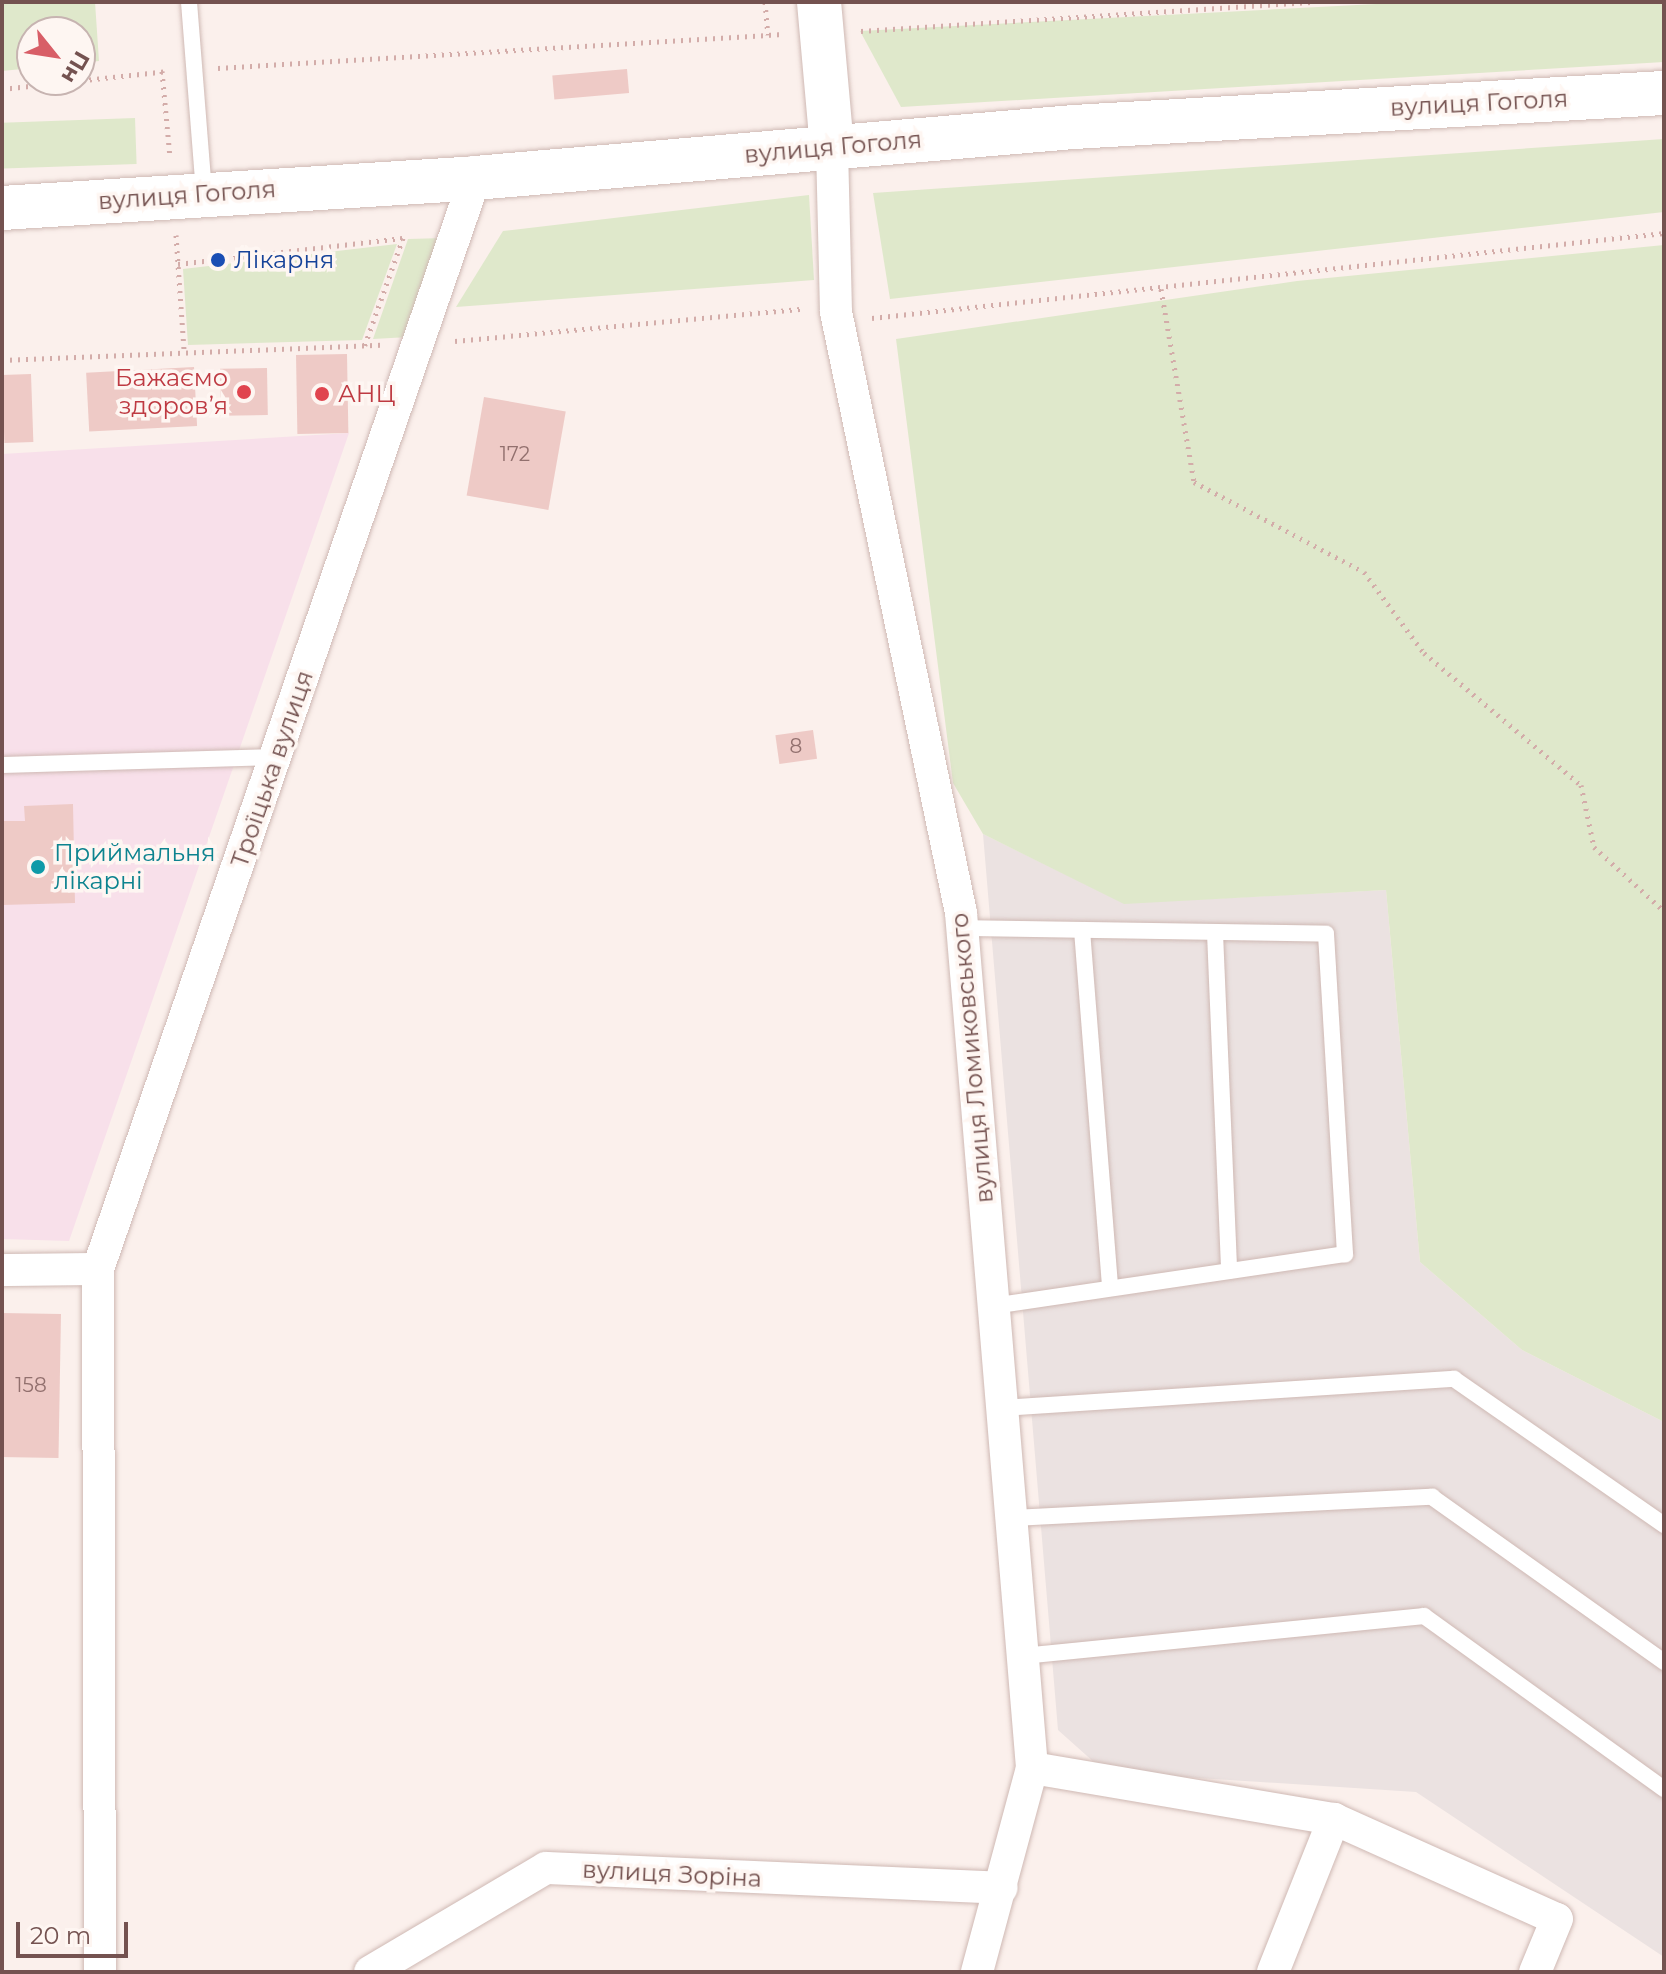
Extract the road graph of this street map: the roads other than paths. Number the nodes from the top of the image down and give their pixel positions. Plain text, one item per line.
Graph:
1 (189, 2) edge
2 (820, 17) edge
3 (1664, 93) edge
4 (832, 148) junction
5 (475, 178) junction
6 (204, 194) junction
7 (2, 208) edge
8 (276, 757) junction
9 (2, 765) edge
10 (962, 928) junction
11 (1082, 930) junction
12 (1215, 933) junction
13 (98, 1269) junction
14 (2, 1270) edge
15 (1229, 1271) junction
16 (1110, 1288) junction
17 (994, 1306) junction
18 (1002, 1408) junction
19 (1011, 1518) junction
20 (1664, 1525) edge
21 (1023, 1656) junction
22 (1664, 1662) edge
23 (1032, 1768) junction
24 (1664, 1789) edge
25 (1334, 1819) junction
26 (1002, 1888) junction
27 (100, 1972) edge
28 (370, 1972) edge
29 (977, 1972) edge
30 (1273, 1972) edge
31 (1535, 1972) edge

1 - 6 lane
2 - 4 street
3 - 4 street, вулиця Гоголя
4 - 5 street, вулиця Гоголя
4 - 10 street, вулиця Ломиковського
5 - 6 street, вулиця Гоголя
5 - 8 street, Троїцька вулиця
6 - 7 street, вулиця Гоголя
8 - 9 lane
8 - 13 street, Троїцька вулиця
10 - 11 lane
10 - 17 street, вулиця Ломиковського
11 - 12 lane
11 - 16 lane
12 - 15 lane
12 - 15 lane
13 - 14 street
13 - 27 street, Троїцька вулиця
15 - 16 lane
16 - 17 lane
17 - 18 street, вулиця Ломиковського
18 - 19 street, вулиця Ломиковського
18 - 20 lane
19 - 21 street, вулиця Ломиковського
19 - 22 lane
21 - 23 street, вулиця Ломиковського
21 - 24 lane
23 - 25 street
23 - 26 street, вулиця Ломиковського
25 - 30 street
25 - 31 street
26 - 28 street, вулиця Зоріна
26 - 29 street, вулиця Ломиковського

